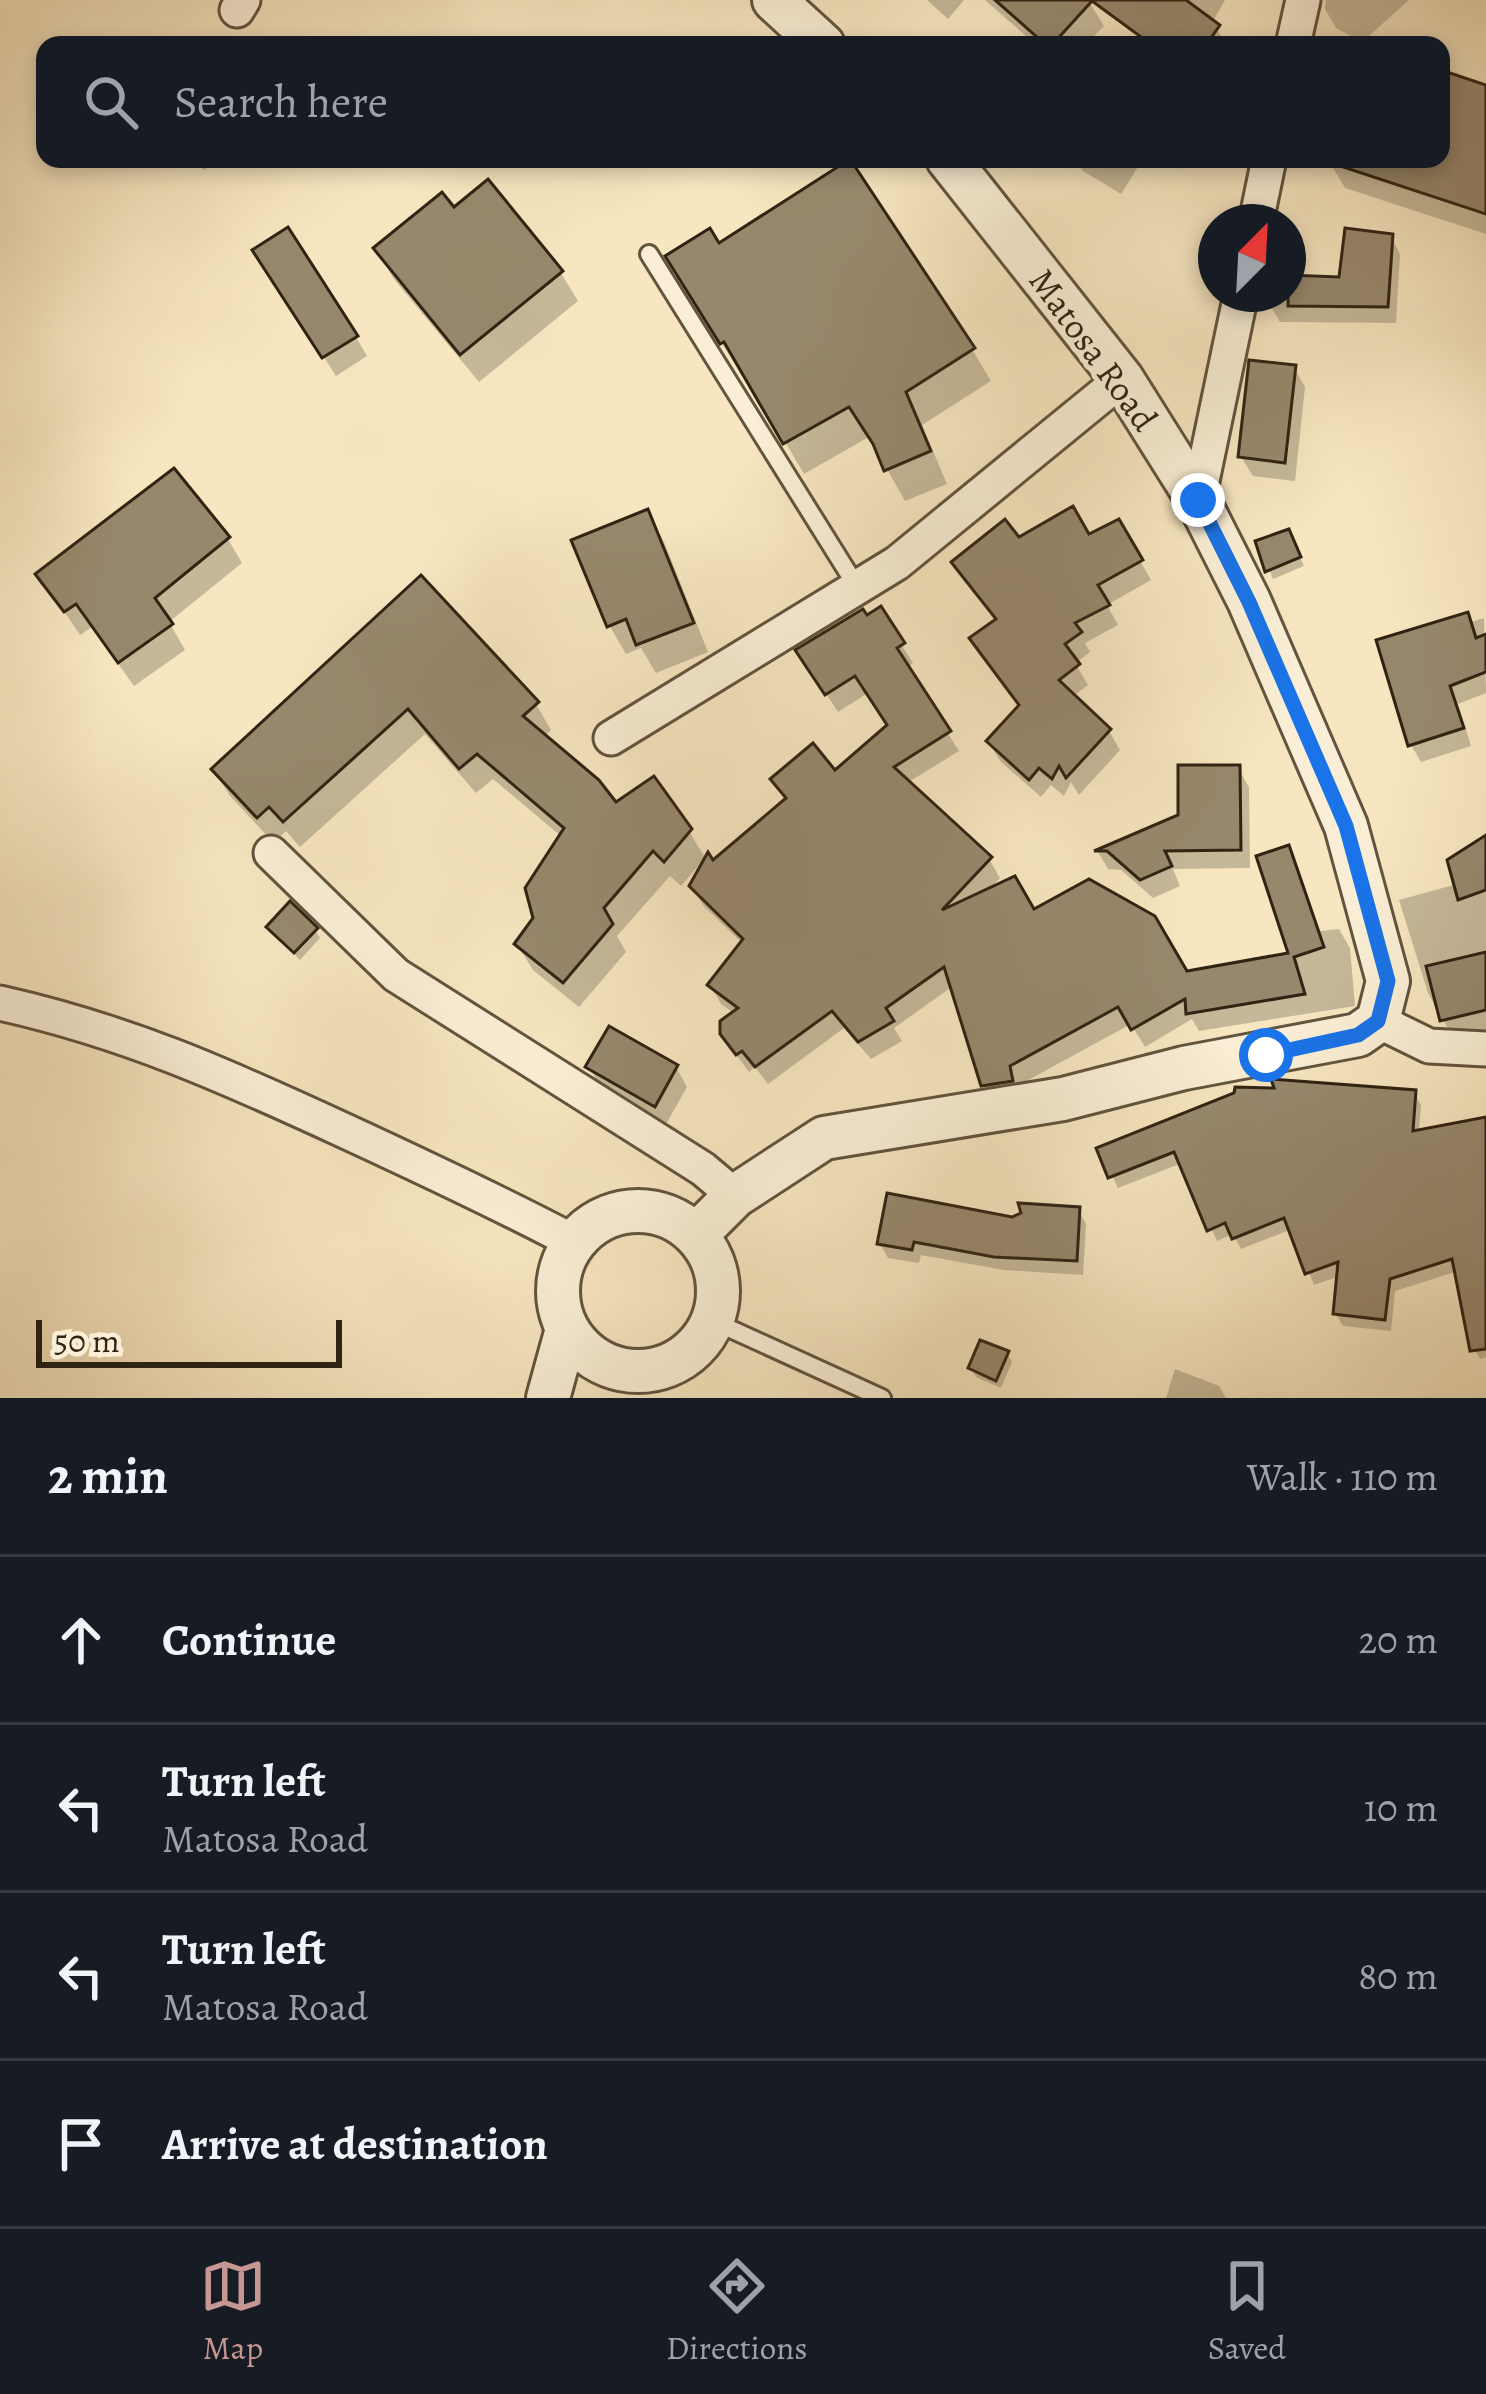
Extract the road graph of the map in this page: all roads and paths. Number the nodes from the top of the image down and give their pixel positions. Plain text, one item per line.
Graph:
1 (774, 0) edge
2 (1303, 0) edge
3 (814, 36) edge
4 (1295, 36) edge
5 (955, 168) edge
6 (1267, 168) edge
7 (1260, 204) edge
8 (649, 254) dead end
9 (1237, 312) edge
10 (1122, 379) junction
11 (1198, 500) junction
12 (857, 587) junction
13 (611, 738) dead end
14 (271, 853) dead end
15 (0, 1003) edge
16 (1378, 1021) junction
17 (1486, 1049) edge
18 (735, 1196) junction
19 (696, 1235) junction
20 (574, 1242) junction
21 (713, 1321) junction
22 (567, 1329) junction
23 (633, 1385) edge
24 (548, 1398) edge
25 (882, 1398) edge

1 - 3 street
2 - 4 street
5 - 10 street, Matosa Road
6 - 7 street
8 - 12 lane
9 - 11 street
10 - 11 street, Matosa Road
10 - 12 street
11 - 16 street, Matosa Road
12 - 13 street
14 - 18 street
15 - 20 street
16 - 17 street
16 - 18 street
18 - 19 street
19 - 20 street
19 - 21 street
20 - 22 street
21 - 23 street
21 - 25 lane
22 - 23 street
22 - 24 street

